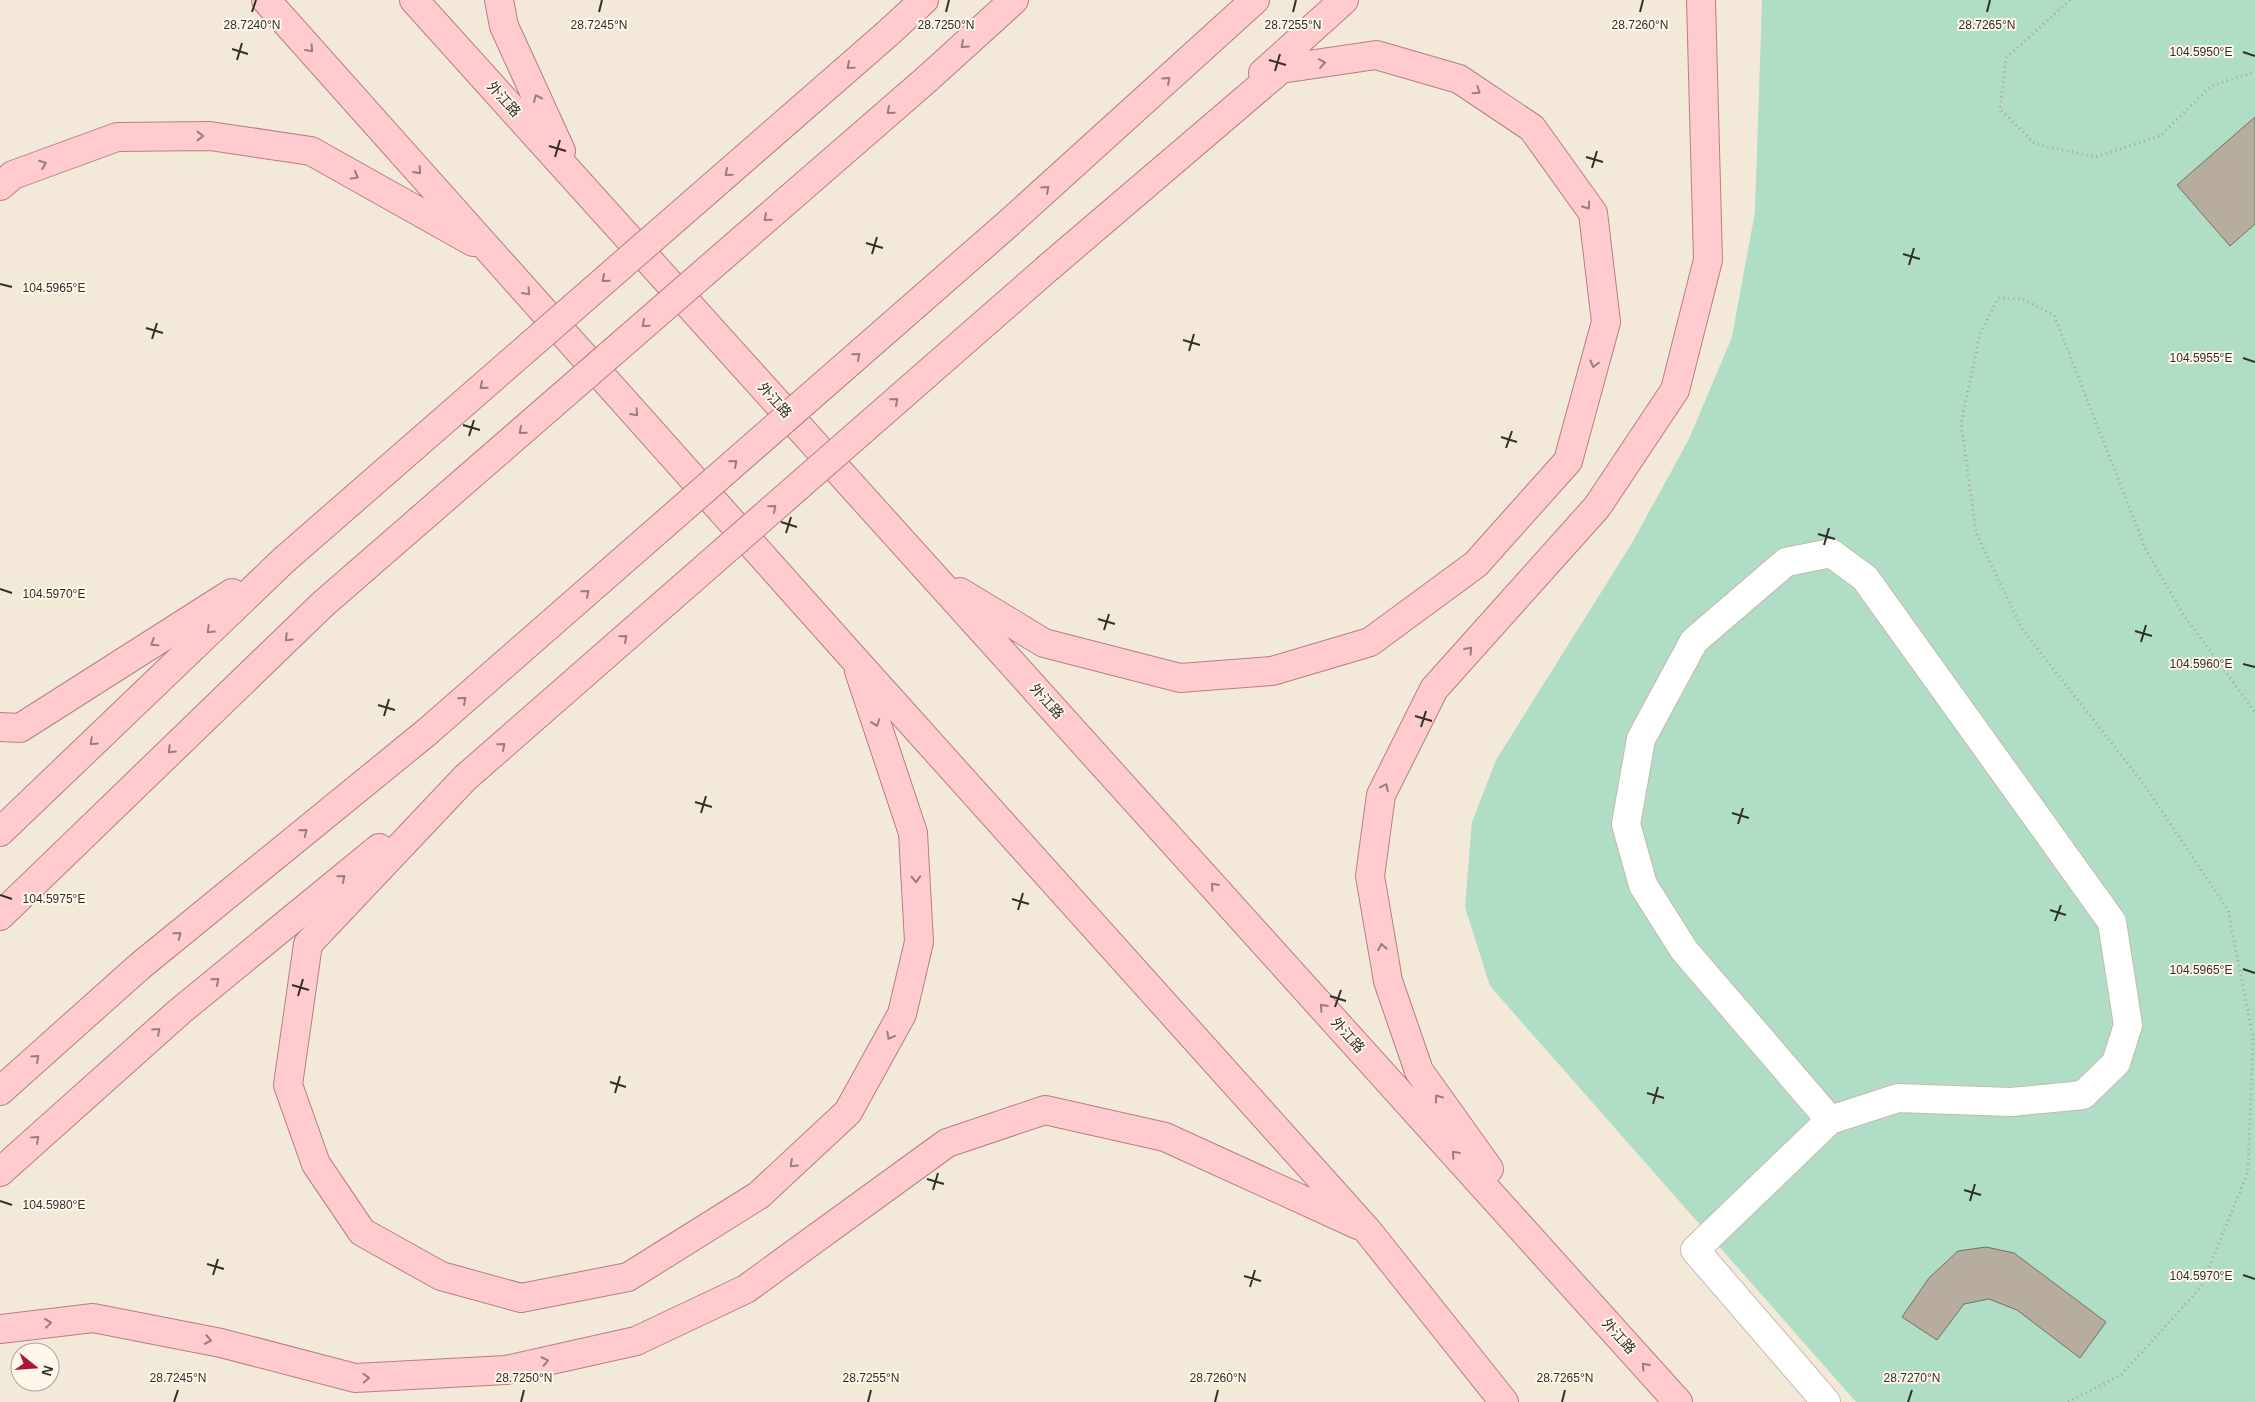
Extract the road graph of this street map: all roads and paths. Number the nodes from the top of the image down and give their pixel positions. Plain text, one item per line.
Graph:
1 (266, 0) edge
2 (414, 0) edge
3 (499, 0) edge
4 (923, 0) edge
5 (1014, 0) edge
6 (1255, 0) edge
7 (1344, 0) edge
8 (1701, 0) edge
9 (2070, 0) edge
10 (2255, 72) edge
11 (572, 175) junction
12 (0, 186) edge
13 (491, 252) junction
14 (1049, 267) junction
15 (284, 560) junction
16 (935, 577) junction
17 (855, 660) junction
18 (2255, 712) edge
19 (0, 727) edge
20 (465, 778) junction
21 (0, 832) edge
22 (0, 916) edge
23 (0, 1091) edge
24 (1830, 1120) junction
25 (0, 1172) edge
26 (1367, 1230) junction
27 (1568, 1279) junction
28 (0, 1329) edge
29 (1504, 1402) edge
30 (1678, 1402) edge
31 (1826, 1402) edge
32 (2068, 1402) edge

1 -> 13 main road
2 - 11 main road, 外江路
11 -> 3 main road
4 -> 15 main road, bridge
5 -> 22 main road, bridge
23 -> 6 main road, bridge
7 - 14 main road
27 -> 8 main road
9 - 10 path
11 - 16 main road, 外江路
12 -> 13 main road
13 -> 17 main road
14 -> 16 main road
20 -> 14 main road, bridge
15 -> 19 main road
15 -> 21 main road
27 -> 16 main road, 外江路
17 -> 20 main road
17 - 26 main road
18 - 32 path
25 -> 20 main road
24 - 24 lane
24 - 31 lane
28 -> 26 main road
26 - 29 main road
30 -> 27 main road, 外江路

